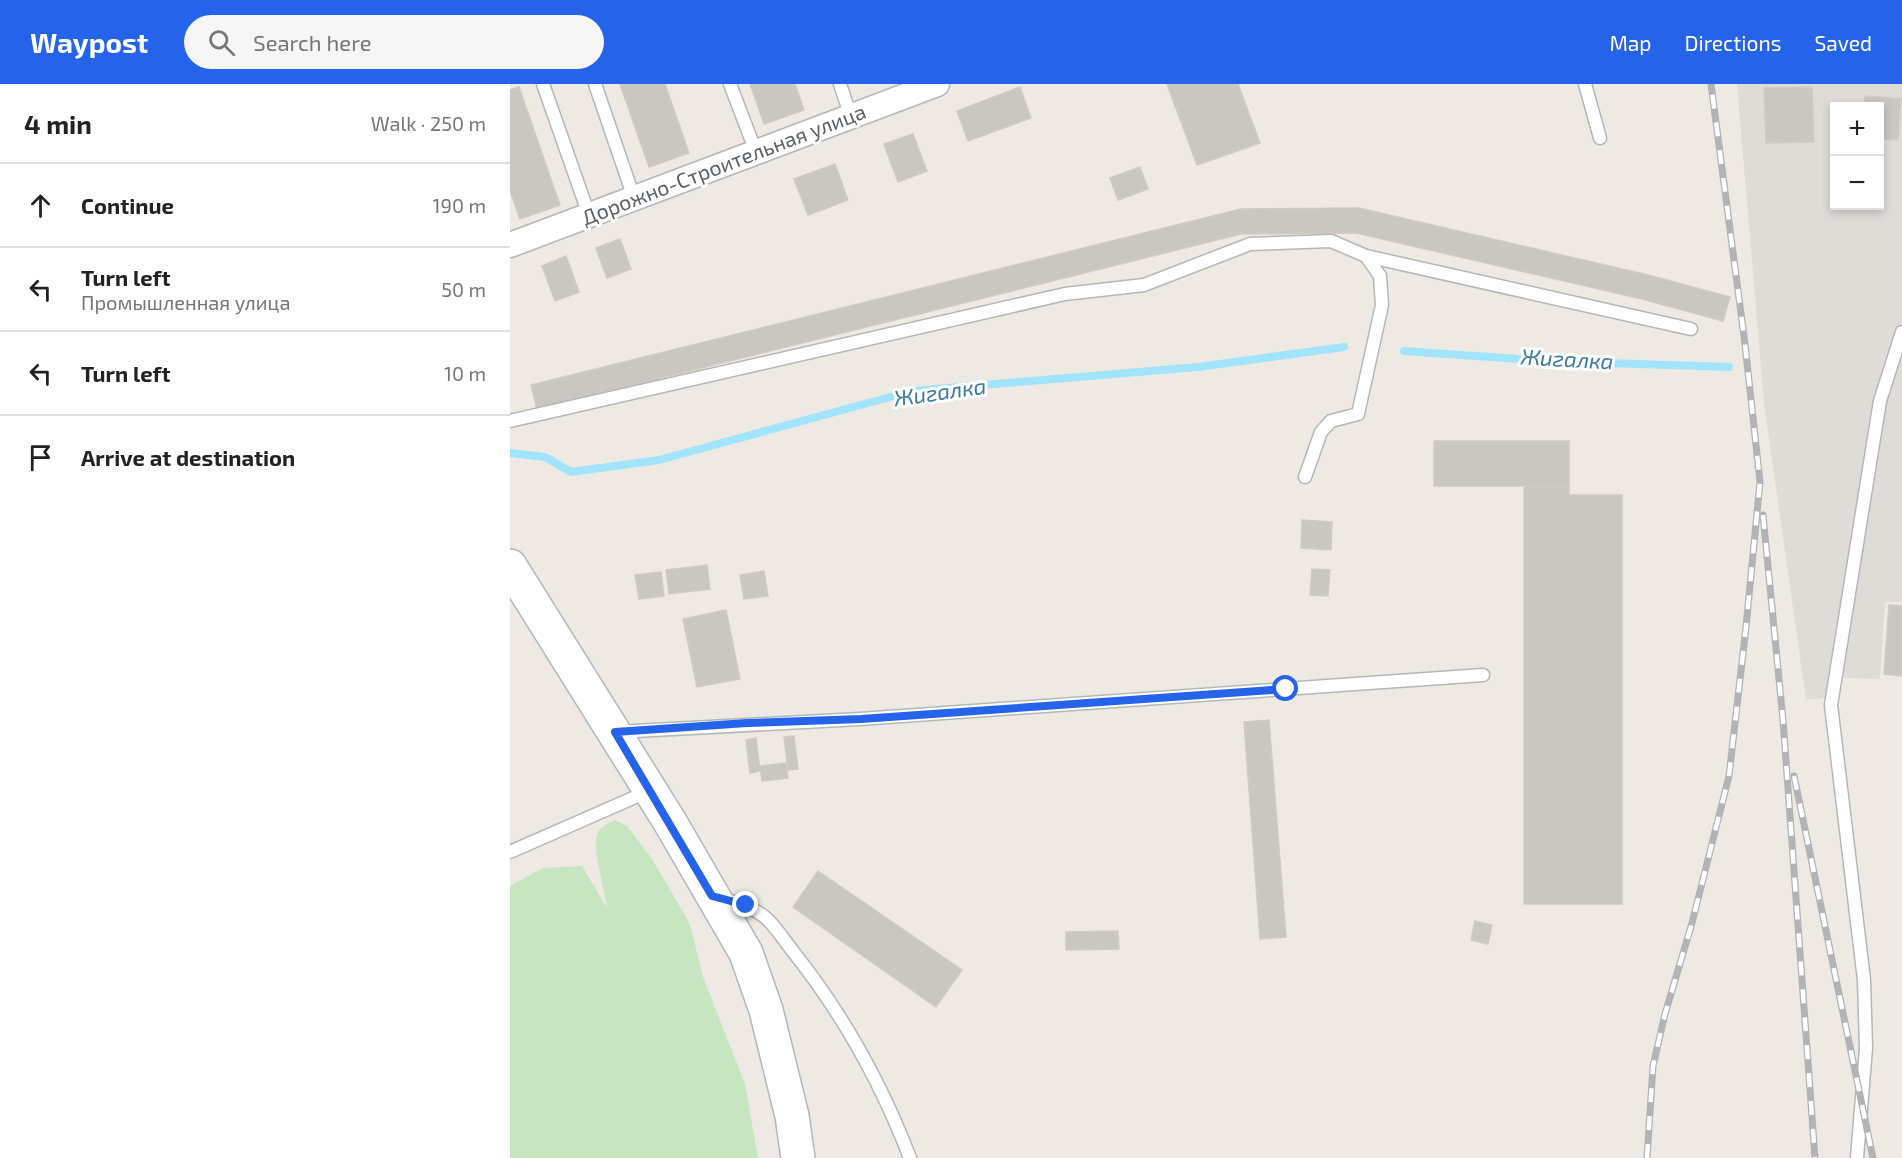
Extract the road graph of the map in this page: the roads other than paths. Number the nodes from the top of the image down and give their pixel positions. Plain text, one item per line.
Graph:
1 (543, 84) edge
2 (595, 84) edge
3 (730, 84) edge
4 (840, 84) edge
5 (937, 84) edge
6 (1585, 84) edge
7 (851, 117) junction
8 (1600, 138) dead end
9 (756, 152) junction
10 (634, 198) junction
11 (589, 215) junction
12 (510, 245) edge
13 (1366, 256) junction
14 (1691, 329) dead end
15 (1902, 332) edge
16 (510, 422) edge
17 (1305, 477) dead end
18 (510, 566) edge
19 (1483, 675) dead end
20 (615, 732) junction
21 (650, 790) junction
22 (510, 852) edge
23 (712, 896) junction
24 (798, 1158) edge
25 (910, 1158) edge
26 (1857, 1158) edge

1 - 11 lane
2 - 10 lane
3 - 9 lane
4 - 7 lane
5 - 7 street, Дорожно-Строительная улица
6 - 8 lane
7 - 9 street, Дорожно-Строительная улица
9 - 10 street, Дорожно-Строительная улица
10 - 11 street, Дорожно-Строительная улица
11 - 12 street, Дорожно-Строительная улица
13 - 14 lane
13 - 16 lane
13 - 17 lane
15 - 26 lane
18 - 20 street
19 - 20 lane
20 - 21 street
21 - 22 lane
21 - 23 street
23 - 24 street
23 - 25 lane

